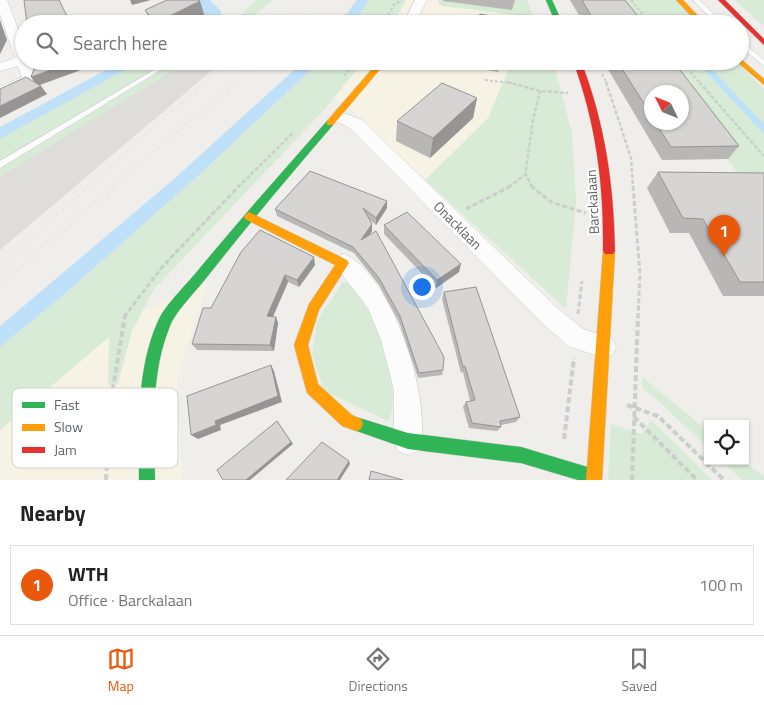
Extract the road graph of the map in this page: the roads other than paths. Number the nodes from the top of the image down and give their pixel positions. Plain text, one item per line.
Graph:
1 (1, 0) edge
2 (421, 0) edge
3 (549, 0) edge
4 (679, 0) edge
5 (696, 0) edge
6 (721, 0) edge
7 (414, 15) edge
8 (556, 15) edge
9 (694, 15) edge
10 (712, 15) edge
11 (736, 15) edge
12 (749, 28) edge
13 (15, 38) edge
14 (764, 43) edge
15 (749, 50) edge
16 (15, 62) edge
17 (764, 64) edge
18 (0, 67) edge
19 (749, 69) edge
20 (27, 70) edge
21 (158, 70) edge
22 (376, 70) edge
23 (580, 70) edge
24 (764, 83) edge
25 (0, 93) edge
26 (338, 116) junction
27 (0, 165) edge
28 (249, 216) junction
29 (343, 263) junction
30 (604, 347) junction
31 (148, 388) edge
32 (408, 442) junction
33 (594, 479) edge

1 - 13 street
2 - 7 street
3 - 8 main road
4 - 9 main road
5 - 10 lane
6 - 11 main road
12 - 14 main road
15 - 17 lane
16 - 18 street
19 - 24 main road
20 - 25 street
21 - 27 lane
22 - 26 main road
23 - 30 main road, Barckalaan
26 - 28 main road
26 - 30 street, Onacklaan
28 - 29 main road
28 - 31 main road
29 - 32 street
29 - 32 main road
30 - 33 main road
32 - 33 main road

